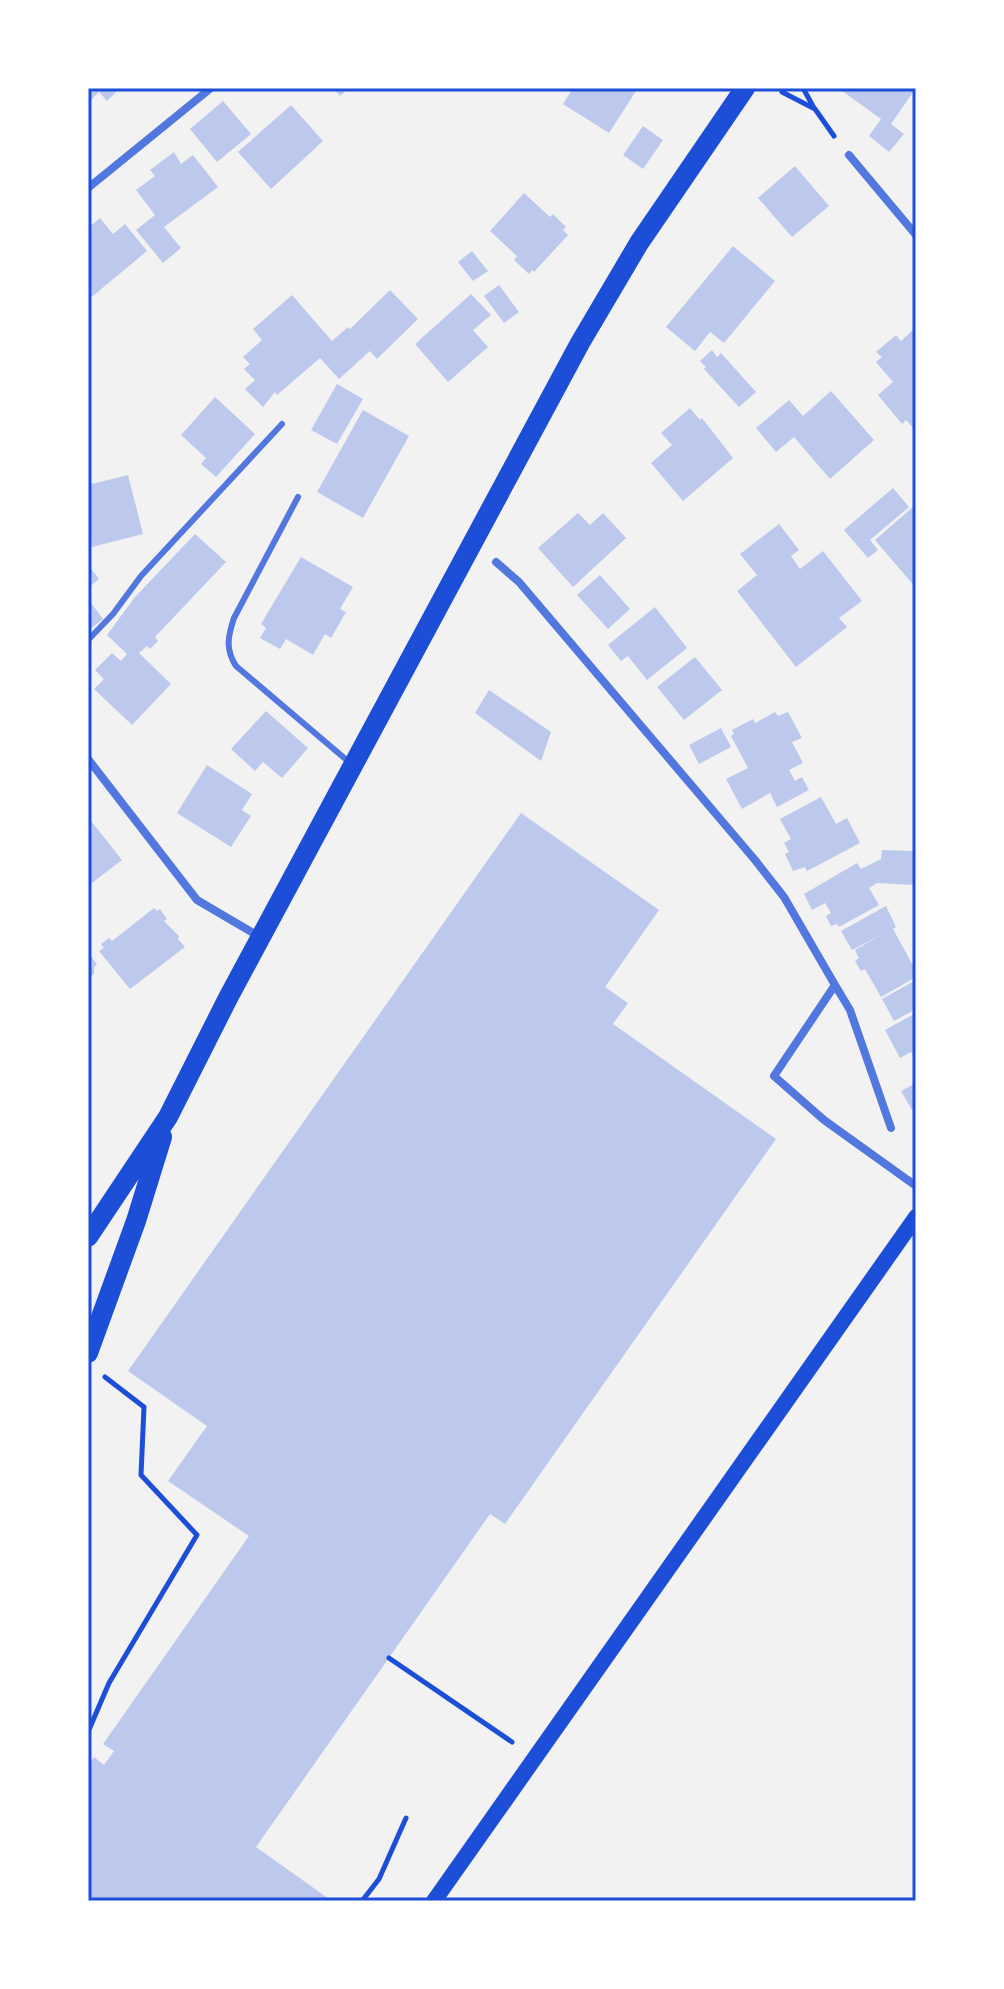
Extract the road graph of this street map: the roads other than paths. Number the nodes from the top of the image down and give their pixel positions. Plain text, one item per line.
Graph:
1 (211, 88) edge
2 (745, 88) edge
3 (849, 155) road end
4 (88, 188) edge
5 (916, 235) edge
6 (282, 424) dead end
7 (298, 497) dead end
8 (496, 562) dead end
9 (88, 640) edge
10 (88, 759) edge
11 (354, 766) junction
12 (261, 937) junction
13 (835, 985) junction
14 (168, 1117) junction
15 (891, 1128) dead end
16 (916, 1186) edge
17 (916, 1217) edge
18 (88, 1237) edge
19 (88, 1353) edge
20 (434, 1901) edge

1 - 4 street
2 - 11 main road
3 - 5 street
6 - 9 lane
7 - 11 lane
8 - 13 street
10 - 12 street
11 - 12 main road
12 - 14 main road
13 - 15 street
13 - 16 street
14 - 18 main road
14 - 19 main road
17 - 20 main road

